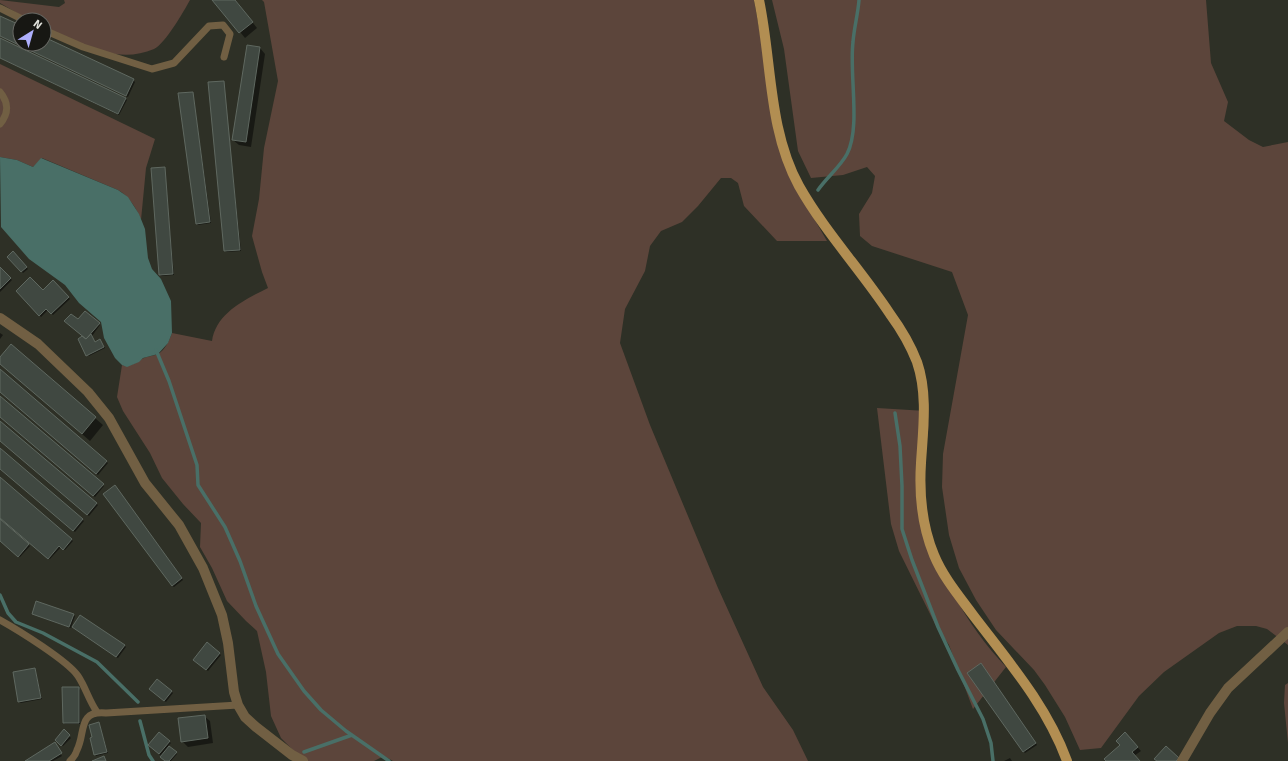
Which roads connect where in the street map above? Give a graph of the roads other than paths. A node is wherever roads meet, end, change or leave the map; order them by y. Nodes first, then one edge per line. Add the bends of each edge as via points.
1 (759, 0) edge
2 (0, 8) edge
3 (12, 14) edge
4 (52, 33) edge
5 (224, 57) dead end
6 (0, 92) edge
7 (0, 124) edge
8 (0, 318) edge
9 (0, 620) edge
10 (1288, 632) edge
11 (238, 705) junction
12 (97, 712) junction
13 (70, 761) edge
14 (303, 761) edge
15 (1067, 761) edge
16 (1182, 761) edge

1 - 15 main road via 777,123 785,156 798,185 824,226 878,295 909,342 918,364 924,399 921,502 934,555 945,578 1021,677 1046,717
2 - 3 lane
4 - 5 lane via 83,47 152,69 174,63 209,26 223,25 230,34
6 - 7 lane via 7,105 7,112
8 - 11 street via 38,344 100,406 146,483 189,541 222,615
9 - 12 lane via 69,666 78,676
10 - 16 street via 1228,688
11 - 12 lane
11 - 14 street via 245,717 256,727
12 - 13 lane via 90,716 81,730 78,749

